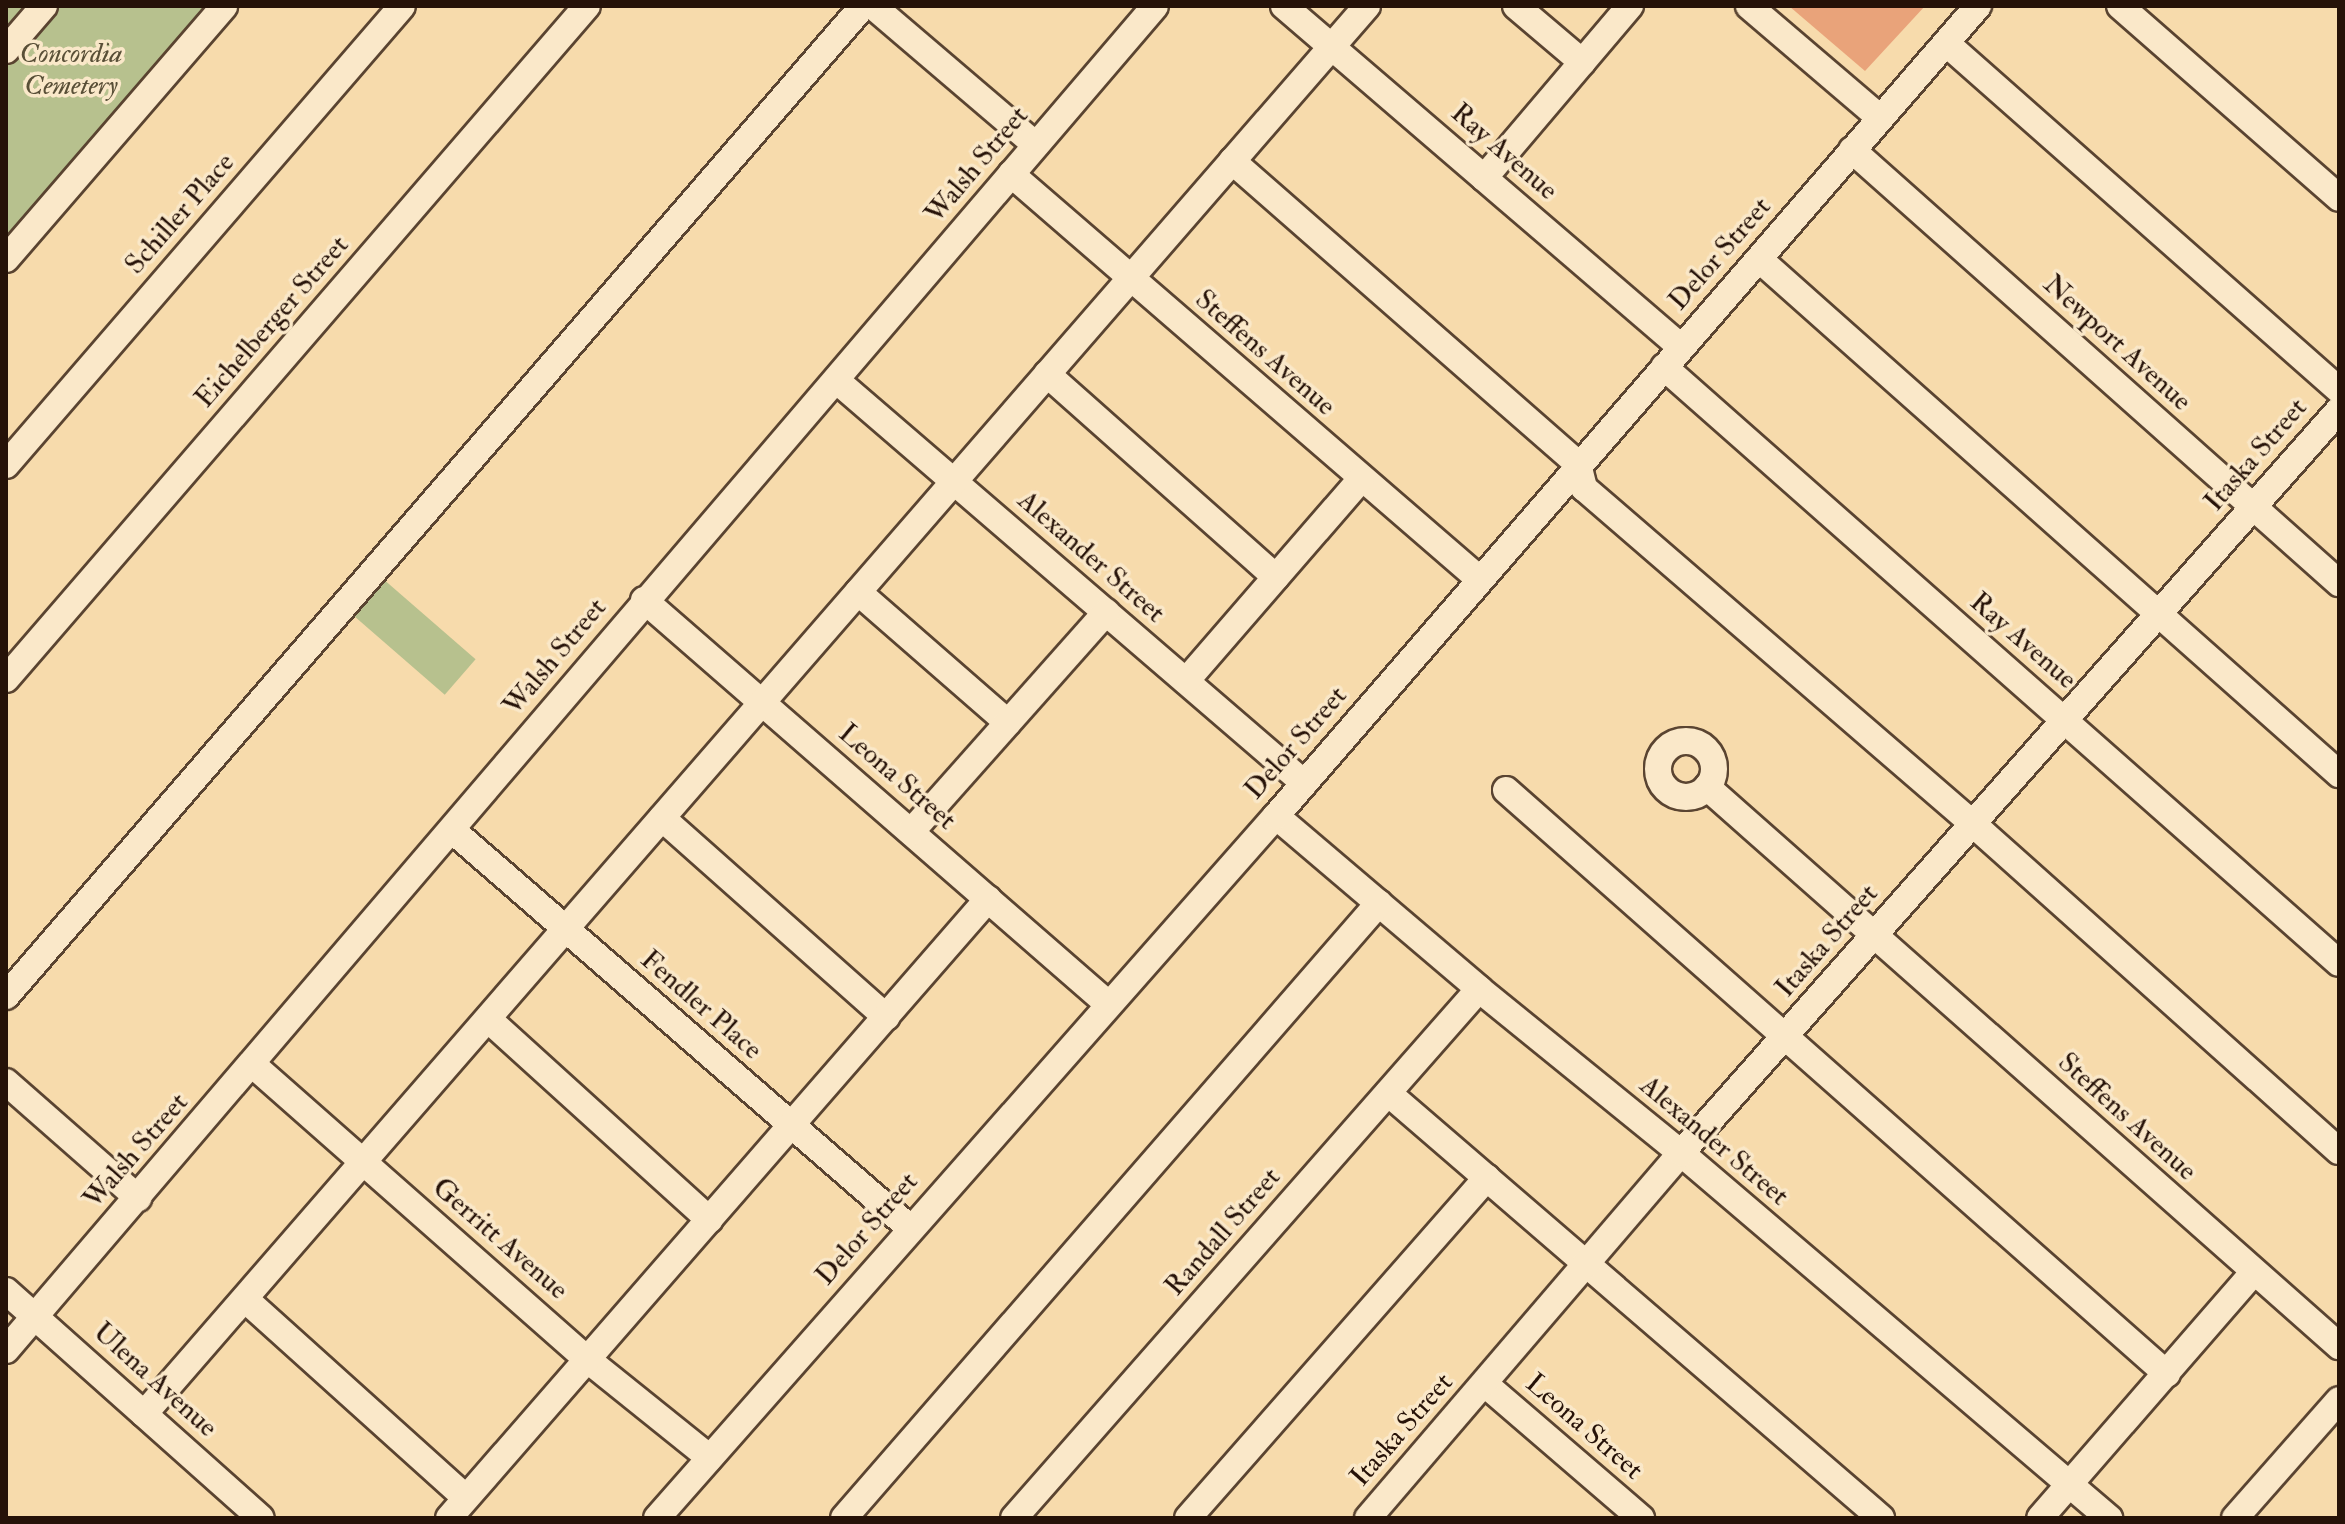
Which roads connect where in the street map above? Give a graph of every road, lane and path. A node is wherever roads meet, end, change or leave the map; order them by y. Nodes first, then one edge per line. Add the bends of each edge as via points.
1 (224, 6) edge
2 (402, 6) edge
3 (587, 6) edge
4 (863, 6) edge
5 (873, 6) edge
6 (1155, 6) edge
7 (1284, 6) edge
8 (1367, 6) edge
9 (1516, 6) edge
10 (1630, 6) edge
11 (1749, 6) edge
12 (1978, 6) edge
13 (2120, 6) edge
14 (40, 7) edge
15 (1946, 43) junction
16 (1332, 46) junction
17 (6, 50) edge
18 (1582, 62) junction
19 (1880, 118) junction
20 (1036, 145) junction
21 (1852, 150) junction
22 (1232, 161) junction
23 (1011, 174) junction
24 (1484, 178) junction
25 (2339, 198) edge
26 (6, 259) edge
27 (1759, 259) junction
28 (1132, 278) junction
29 (1673, 357) junction
30 (1047, 374) junction
31 (836, 380) junction
32 (2339, 390) edge
33 (2339, 410) edge
34 (1578, 464) junction
35 (6, 465) edge
36 (1361, 479) junction
37 (954, 482) junction
38 (2253, 507) junction
39 (1276, 577) junction
40 (1478, 578) junction
41 (2339, 583) edge
42 (858, 592) junction
43 (644, 600) junction
44 (1106, 612) junction
45 (2160, 615) junction
46 (6, 679) edge
47 (1186, 681) junction
48 (762, 703) junction
49 (2065, 720) junction
50 (1008, 723) junction
51 (2339, 774) edge
52 (1304, 783) junction
53 (1707, 787) dead end
54 (1506, 790) dead end
55 (1276, 816) junction
56 (662, 818) junction
57 (1972, 823) junction
58 (452, 830) junction
59 (911, 832) junction
60 (988, 899) junction
61 (1379, 903) junction
62 (564, 930) junction
63 (1873, 935) junction
64 (2339, 963) edge
65 (1479, 989) junction
66 (6, 996) edge
67 (1107, 1003) junction
68 (886, 1017) junction
69 (488, 1019) junction
70 (1784, 1039) junction
71 (252, 1064) junction
72 (6, 1082) edge
73 (1388, 1093) junction
74 (792, 1125) junction
75 (2339, 1151) edge
76 (1681, 1153) junction
77 (363, 1162) junction
78 (1487, 1178) junction
79 (138, 1198) junction
80 (710, 1220) junction
81 (910, 1228) junction
82 (1588, 1264) junction
83 (2254, 1272) junction
84 (6, 1291) edge
85 (245, 1299) junction
86 (36, 1317) junction
87 (9, 1342) edge
88 (2339, 1346) edge
89 (588, 1360) junction
90 (2167, 1374) junction
91 (1485, 1384) junction
92 (2339, 1400) edge
93 (144, 1414) junction
94 (710, 1458) junction
95 (2070, 1484) junction
96 (458, 1508) edge
97 (261, 1518) edge
98 (657, 1518) edge
99 (844, 1518) edge
100 (1014, 1518) edge
101 (1188, 1518) edge
102 (1368, 1518) edge
103 (1641, 1518) edge
104 (1881, 1518) edge
105 (2040, 1518) edge
106 (2109, 1518) edge
107 (2235, 1518) edge

1 - 26 street
2 - 35 street, Schiller Place
3 - 46 street, Eichelberger Street
4 - 66 street
5 - 20 street
6 - 20 street, Walsh Street
7 - 16 street, Ray Avenue
8 - 16 street
9 - 18 street
10 - 18 street
11 - 19 street
12 - 15 street, Delor Street
13 - 25 street
14 - 17 street
15 - 19 street, Delor Street
15 - 32 street
16 - 22 street
16 - 24 street, Ray Avenue
18 - 24 street
19 - 21 street, Delor Street
20 - 23 street, Walsh Street
21 - 27 street, Delor Street
21 - 38 street, Newport Avenue
22 - 28 street
22 - 34 street
23 - 28 street, Steffens Avenue
23 - 31 street, Walsh Street
24 - 29 street, Ray Avenue
27 - 29 street, Delor Street
27 - 45 street
28 - 30 street
28 - 36 street, Steffens Avenue
29 - 34 street, Delor Street
29 - 49 street, Ray Avenue
30 - 37 street
30 - 39 street
31 - 37 street, Alexander Street
31 - 43 street, Walsh Street
33 - 38 street, Itaska Street
34 - 40 street, Delor Street
34 - 57 street via 1584,488
36 - 39 street
36 - 40 street, Steffens Avenue
37 - 42 street
37 - 44 street, Alexander Street
38 - 41 street, Newport Avenue
38 - 45 street, Itaska Street
39 - 47 street
40 - 52 street, Delor Street
42 - 48 street
42 - 50 street
43 - 48 street, Leona Street
43 - 58 street, Walsh Street
44 - 47 street, Alexander Street
44 - 50 street
45 - 49 street, Itaska Street
45 - 51 street
47 - 52 street, Alexander Street
48 - 56 street
48 - 59 street, Leona Street
49 - 57 street, Itaska Street
49 - 64 street, Ray Avenue
50 - 59 street
52 - 55 street, Delor Street
53 - 63 street, Steffens Avenue
54 - 70 street
55 - 61 street, Alexander Street
55 - 67 street, Delor Street
56 - 62 street
56 - 68 street
57 - 63 street, Itaska Street
57 - 75 street
58 - 62 street, Fendler Place
58 - 71 street, Walsh Street
59 - 60 street, Leona Street
60 - 67 street, Leona Street
60 - 68 street
61 - 65 street, Alexander Street
61 - 99 street
62 - 69 street
62 - 74 street, Fendler Place
63 - 70 street, Itaska Street
63 - 83 street, Steffens Avenue
65 - 73 street, Randall Street
65 - 76 street, Alexander Street
67 - 81 street, Delor Street
68 - 74 street
69 - 77 street
69 - 80 street
70 - 76 street, Itaska Street
70 - 90 street
71 - 77 street, Gerritt Avenue
71 - 79 street, Walsh Street
72 - 79 street
73 - 78 street
73 - 100 street, Randall Street
74 - 80 street
74 - 81 street, Fendler Place
76 - 82 street, Itaska Street
76 - 95 street, Alexander Street
77 - 85 street
77 - 89 street, Gerritt Avenue
78 - 82 street
78 - 101 street
79 - 86 street, Walsh Street
80 - 89 street
81 - 94 street, Delor Street
82 - 91 street, Itaska Street
82 - 104 street
83 - 88 street, Steffens Avenue
83 - 90 street
84 - 86 street, Ulena Avenue
85 - 93 street
85 - 96 street
86 - 87 street, Walsh Street
86 - 93 street, Ulena Avenue
89 - 94 street, Gerritt Avenue
89 - 96 street
90 - 95 street
91 - 102 street, Itaska Street
91 - 103 street, Leona Street
92 - 107 street
93 - 97 street, Ulena Avenue
94 - 98 street, Delor Street
95 - 105 street
95 - 106 street, Alexander Street

